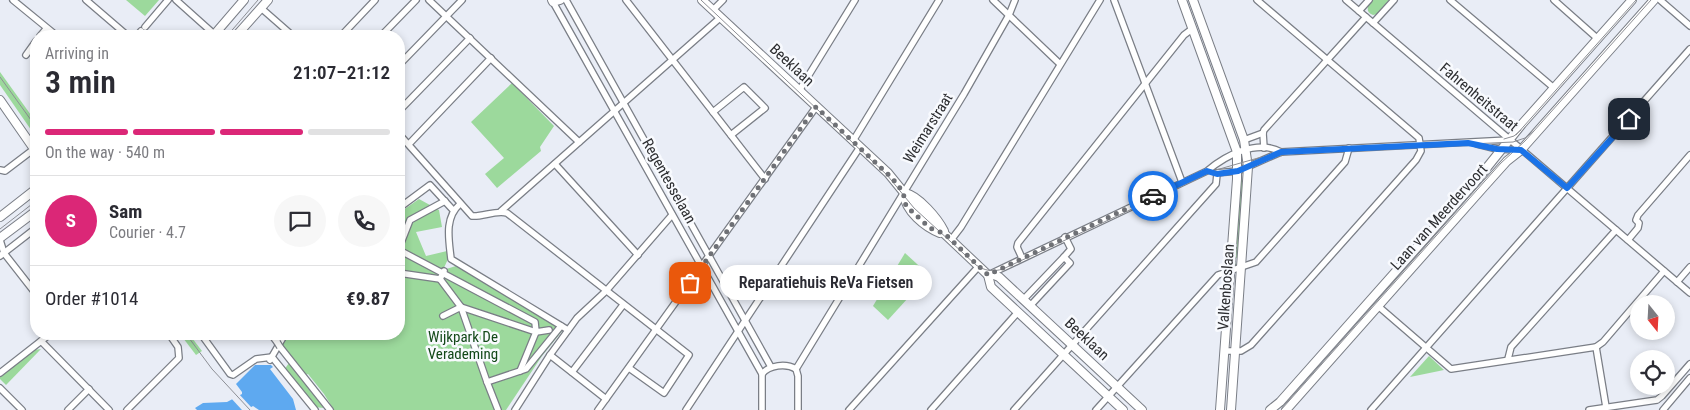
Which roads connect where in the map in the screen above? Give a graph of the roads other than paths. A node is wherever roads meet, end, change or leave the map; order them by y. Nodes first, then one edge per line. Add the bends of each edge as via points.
1 (12, 0) edge
2 (86, 0) edge
3 (168, 0) edge
4 (176, 0) edge
5 (244, 0) edge
6 (268, 0) edge
7 (375, 0) edge
8 (416, 0) edge
9 (429, 0) edge
10 (462, 0) edge
11 (566, 0) edge
12 (626, 0) edge
13 (702, 0) edge
14 (723, 0) edge
15 (855, 0) edge
16 (939, 0) edge
17 (992, 0) edge
18 (1015, 0) edge
19 (1100, 0) edge
20 (1114, 0) edge
21 (1182, 0) edge
22 (1194, 0) edge
23 (1257, 0) edge
24 (1346, 0) edge
25 (1369, 0) edge
26 (1394, 0) edge
27 (1450, 0) edge
28 (1554, 0) edge
29 (1632, 0) edge
30 (1654, 0) edge
31 (1660, 0) edge
32 (555, 1) edge
33 (261, 8) junction
34 (714, 10) junction
35 (1359, 11) junction
36 (446, 16) junction
37 (1009, 16) junction
38 (1366, 17) junction
39 (721, 18) junction
40 (1373, 23) junction
41 (1690, 26) edge
42 (46, 29) edge
43 (1192, 29) junction
44 (121, 30) edge
45 (142, 30) edge
46 (209, 30) edge
47 (218, 30) edge
48 (241, 30) edge
49 (286, 30) edge
50 (348, 30) edge
51 (388, 30) edge
52 (470, 38) junction
53 (1598, 39) junction
54 (30, 49) edge
55 (1690, 49) edge
56 (26, 55) dead end
57 (491, 58) junction
58 (405, 59) edge
59 (673, 60) junction
60 (1328, 60) junction
61 (1060, 64) junction
62 (1144, 84) junction
63 (1554, 88) junction
64 (799, 91) junction
65 (0, 100) edge
66 (624, 104) junction
67 (405, 105) edge
68 (816, 107) junction
69 (614, 111) junction
70 (713, 112) junction
71 (1263, 133) junction
72 (731, 135) junction
73 (1248, 138) junction
74 (405, 140) edge
75 (1509, 140) junction
76 (853, 141) junction
77 (579, 142) junction
78 (30, 143) edge
79 (1468, 143) junction
80 (409, 144) junction
81 (1422, 145) junction
82 (860, 148) junction
83 (1264, 148) junction
84 (1349, 148) junction
85 (1247, 150) junction
86 (1500, 150) junction
87 (1521, 150) junction
88 (1237, 152) junction
89 (1281, 152) junction
90 (30, 155) edge
91 (1690, 155) edge
92 (555, 164) junction
93 (1248, 167) junction
94 (0, 170) edge
95 (1207, 171) junction
96 (1238, 171) junction
97 (1217, 174) junction
98 (765, 179) junction
99 (1182, 182) junction
100 (1567, 188) junction
101 (903, 192) junction
102 (30, 194) edge
103 (444, 201) junction
104 (405, 204) edge
105 (460, 204) junction
106 (453, 210) junction
107 (501, 211) junction
108 (672, 215) junction
109 (30, 216) edge
110 (0, 217) edge
111 (1616, 230) junction
112 (30, 233) edge
113 (405, 233) edge
114 (948, 237) junction
115 (1065, 237) junction
116 (0, 239) edge
117 (1628, 240) junction
118 (405, 252) edge
119 (2, 254) edge
120 (638, 255) junction
121 (709, 257) junction
122 (1022, 258) junction
123 (452, 260) junction
124 (979, 266) junction
125 (1242, 267) junction
126 (1690, 267) edge
127 (701, 268) junction
128 (444, 271) junction
129 (1230, 271) junction
130 (1664, 271) junction
131 (405, 274) edge
132 (988, 275) junction
133 (440, 279) junction
134 (1677, 282) junction
135 (30, 287) edge
136 (606, 291) junction
137 (1690, 293) edge
138 (1026, 303) junction
139 (623, 305) junction
140 (1378, 306) junction
141 (462, 307) junction
142 (1018, 312) junction
143 (443, 316) dead end
144 (745, 321) junction
145 (561, 326) junction
146 (569, 328) junction
147 (656, 331) junction
148 (536, 332) junction
149 (738, 332) junction
150 (43, 340) edge
151 (173, 340) edge
152 (205, 340) edge
153 (275, 340) edge
154 (282, 340) edge
155 (41, 342) junction
156 (1073, 344) junction
157 (1596, 347) junction
158 (1426, 348) junction
159 (1225, 351) junction
160 (1235, 352) junction
161 (550, 354) junction
162 (1064, 355) junction
163 (271, 359) junction
164 (1508, 359) junction
165 (1690, 364) edge
166 (771, 367) junction
167 (629, 368) junction
168 (796, 369) junction
169 (520, 371) junction
170 (572, 372) junction
171 (0, 373) edge
172 (762, 374) junction
173 (1690, 378) edge
174 (487, 382) junction
175 (1118, 386) junction
176 (0, 388) edge
177 (89, 389) junction
178 (1108, 397) junction
179 (606, 399) junction
180 (1606, 407) junction
181 (1636, 407) edge
182 (22, 410) edge
183 (68, 410) edge
184 (109, 410) edge
185 (127, 410) edge
186 (315, 410) edge
187 (330, 410) edge
188 (498, 410) edge
189 (515, 410) edge
190 (598, 410) edge
191 (686, 410) edge
192 (762, 410) edge
193 (798, 410) edge
194 (849, 410) edge
195 (930, 410) edge
196 (1014, 410) edge
197 (1096, 410) edge
198 (1123, 410) edge
199 (1142, 410) edge
200 (1220, 410) edge
201 (1231, 410) edge
202 (1270, 410) edge
203 (1286, 410) edge
204 (1371, 410) edge
205 (1589, 410) edge
206 (1663, 410) edge

1 - 42 street
2 - 44 street
3 - 45 street
4 - 46 street
5 - 47 street
6 - 33 street
7 - 50 street
8 - 51 street
9 - 36 street
10 - 36 street
11 - 66 street, Regentesselaan
12 - 59 street
13 - 34 street, Beeklaan
14 - 34 street
15 - 64 street
16 - 76 street
17 - 37 street
18 - 37 street, Weimarstraat
19 - 61 street
20 - 62 street
21 - 43 street
22 - 73 street
23 - 60 street
24 - 35 street, Fahrenheitstraat
25 - 35 street
26 - 40 street
27 - 63 street
28 - 53 street
29 - 53 street, Laan van Meerdervoort
30 - 87 street, Laan van Meerdervoort
31 - 41 street
32 - 69 street, Regentesselaan
33 - 48 street
33 - 49 street
34 - 39 street, Beeklaan
35 - 38 street, Fahrenheitstraat
36 - 52 street
36 - 58 street
37 - 61 street
37 - 101 street, Weimarstraat
38 - 40 street, Fahrenheitstraat
38 - 60 street
39 - 59 street
39 - 64 street, Beeklaan
40 - 75 street, Fahrenheitstraat
43 - 62 street
43 - 88 street
52 - 57 street
52 - 67 street
53 - 63 street, Laan van Meerdervoort
54 - 56 street
55 - 100 street
57 - 77 street
57 - 80 street
59 - 66 street
59 - 70 street
60 - 71 street
60 - 81 street via 1419,138
61 - 114 street via 961,227
62 - 99 street
62 - 122 street via 1018,242 1016,247
63 - 75 street, Laan van Meerdervoort
64 - 68 street, Beeklaan
65 - 78 street
66 - 69 street
66 - 121 street, Regentesselaan
68 - 76 street, Beeklaan
68 - 98 street
69 - 77 street
69 - 108 street, Regentesselaan
70 - 72 street
70 - 72 street via 744,87 765,108
71 - 73 street
71 - 83 street
72 - 98 street
73 - 85 street
74 - 80 street
75 - 79 street
75 - 86 street, Laan van Meerdervoort
75 - 87 street, Fahrenheitstraat
76 - 82 street, Beeklaan
77 - 92 street
79 - 81 street
79 - 86 street
80 - 105 street
81 - 84 street
81 - 160 street via 1420,156 1251,345
82 - 101 street, Beeklaan via 888,173
82 - 144 street
83 - 85 street
83 - 89 street
84 - 89 street
84 - 125 street via 1345,162 1256,262
85 - 88 street
85 - 93 street, Valkenboslaan
86 - 87 street
86 - 202 street, Laan van Meerdervoort
87 - 100 street, Fahrenheitstraat
87 - 140 street, Laan van Meerdervoort via 1507,161
88 - 95 street
88 - 96 street, Valkenboslaan
89 - 93 street
90 - 94 street
91 - 117 street via 1638,216 1638,228
92 - 107 street
92 - 120 street
93 - 96 street
93 - 125 street, Valkenboslaan
95 - 97 street
95 - 99 street
96 - 97 street
96 - 129 street, Valkenboslaan
97 - 156 street via 1216,184
98 - 121 street
99 - 115 street
100 - 111 street, Fahrenheitstraat
100 - 158 street
101 - 114 street, Beeklaan via 912,195 939,221
101 - 114 street, Beeklaan via 906,206 930,228
101 - 168 street, Weimarstraat
102 - 110 street
103 - 104 street via 430,185
103 - 106 street
103 - 113 street via 410,220
105 - 106 street
105 - 107 street via 472,216
106 - 123 street via 448,230
107 - 136 street via 507,212
108 - 120 street
108 - 127 street, Regentesselaan
109 - 116 street
111 - 117 street, Fahrenheitstraat
111 - 164 street via 1511,347
112 - 119 street
114 - 124 street, Beeklaan
115 - 122 street
115 - 138 street via 1071,249 1064,257 1070,263
116 - 119 street
117 - 130 street, Fahrenheitstraat
118 - 128 street
119 - 135 street
120 - 136 street
121 - 127 street
121 - 144 street, Regentesselaan
122 - 132 street
123 - 128 street
123 - 145 street
124 - 132 street, Beeklaan
124 - 194 street
125 - 129 street
125 - 160 street, Valkenboslaan
126 - 134 street
127 - 147 street
127 - 149 street, Regentesselaan
128 - 133 street
128 - 148 street via 534,322
129 - 159 street, Valkenboslaan
129 - 175 street via 1218,275
130 - 134 street, Fahrenheitstraat
130 - 157 street
131 - 133 street
132 - 138 street, Beeklaan via 1000,277
132 - 142 street, Beeklaan via 991,287
133 - 141 street
134 - 137 street
136 - 139 street
136 - 146 street
138 - 156 street, Beeklaan
139 - 147 street
139 - 170 street
140 - 158 street
140 - 203 street, Laan van Meerdervoort
141 - 143 street
141 - 148 street
141 - 174 street
142 - 162 street, Beeklaan
142 - 195 street
144 - 149 street
144 - 166 street, Regentesselaan
145 - 146 street
145 - 148 street
145 - 169 street via 526,369
146 - 161 street
147 - 167 street
147 - 167 street via 689,355 664,393
148 - 169 street
149 - 172 street, Regentesselaan
149 - 191 street
150 - 155 street
151 - 185 street via 180,358
152 - 163 street via 233,375 256,359
153 - 187 street
154 - 163 street
155 - 171 street
155 - 177 street
156 - 162 street
156 - 175 street, Beeklaan
157 - 164 street
157 - 180 street
158 - 164 street via 1451,369
158 - 204 street
159 - 160 street
159 - 200 street, Valkenboslaan
160 - 201 street, Valkenboslaan
161 - 170 street
161 - 189 street
162 - 178 street, Beeklaan
162 - 196 street
163 - 186 street
165 - 181 street via 1659,399
166 - 168 street
166 - 172 street
167 - 179 street
168 - 193 street
169 - 174 street
170 - 179 street
172 - 192 street
173 - 206 street
174 - 188 street
175 - 178 street
175 - 199 street, Beeklaan
176 - 182 street
177 - 183 street
177 - 184 street
178 - 197 street
178 - 198 street, Beeklaan
179 - 190 street
180 - 181 street
180 - 205 street

